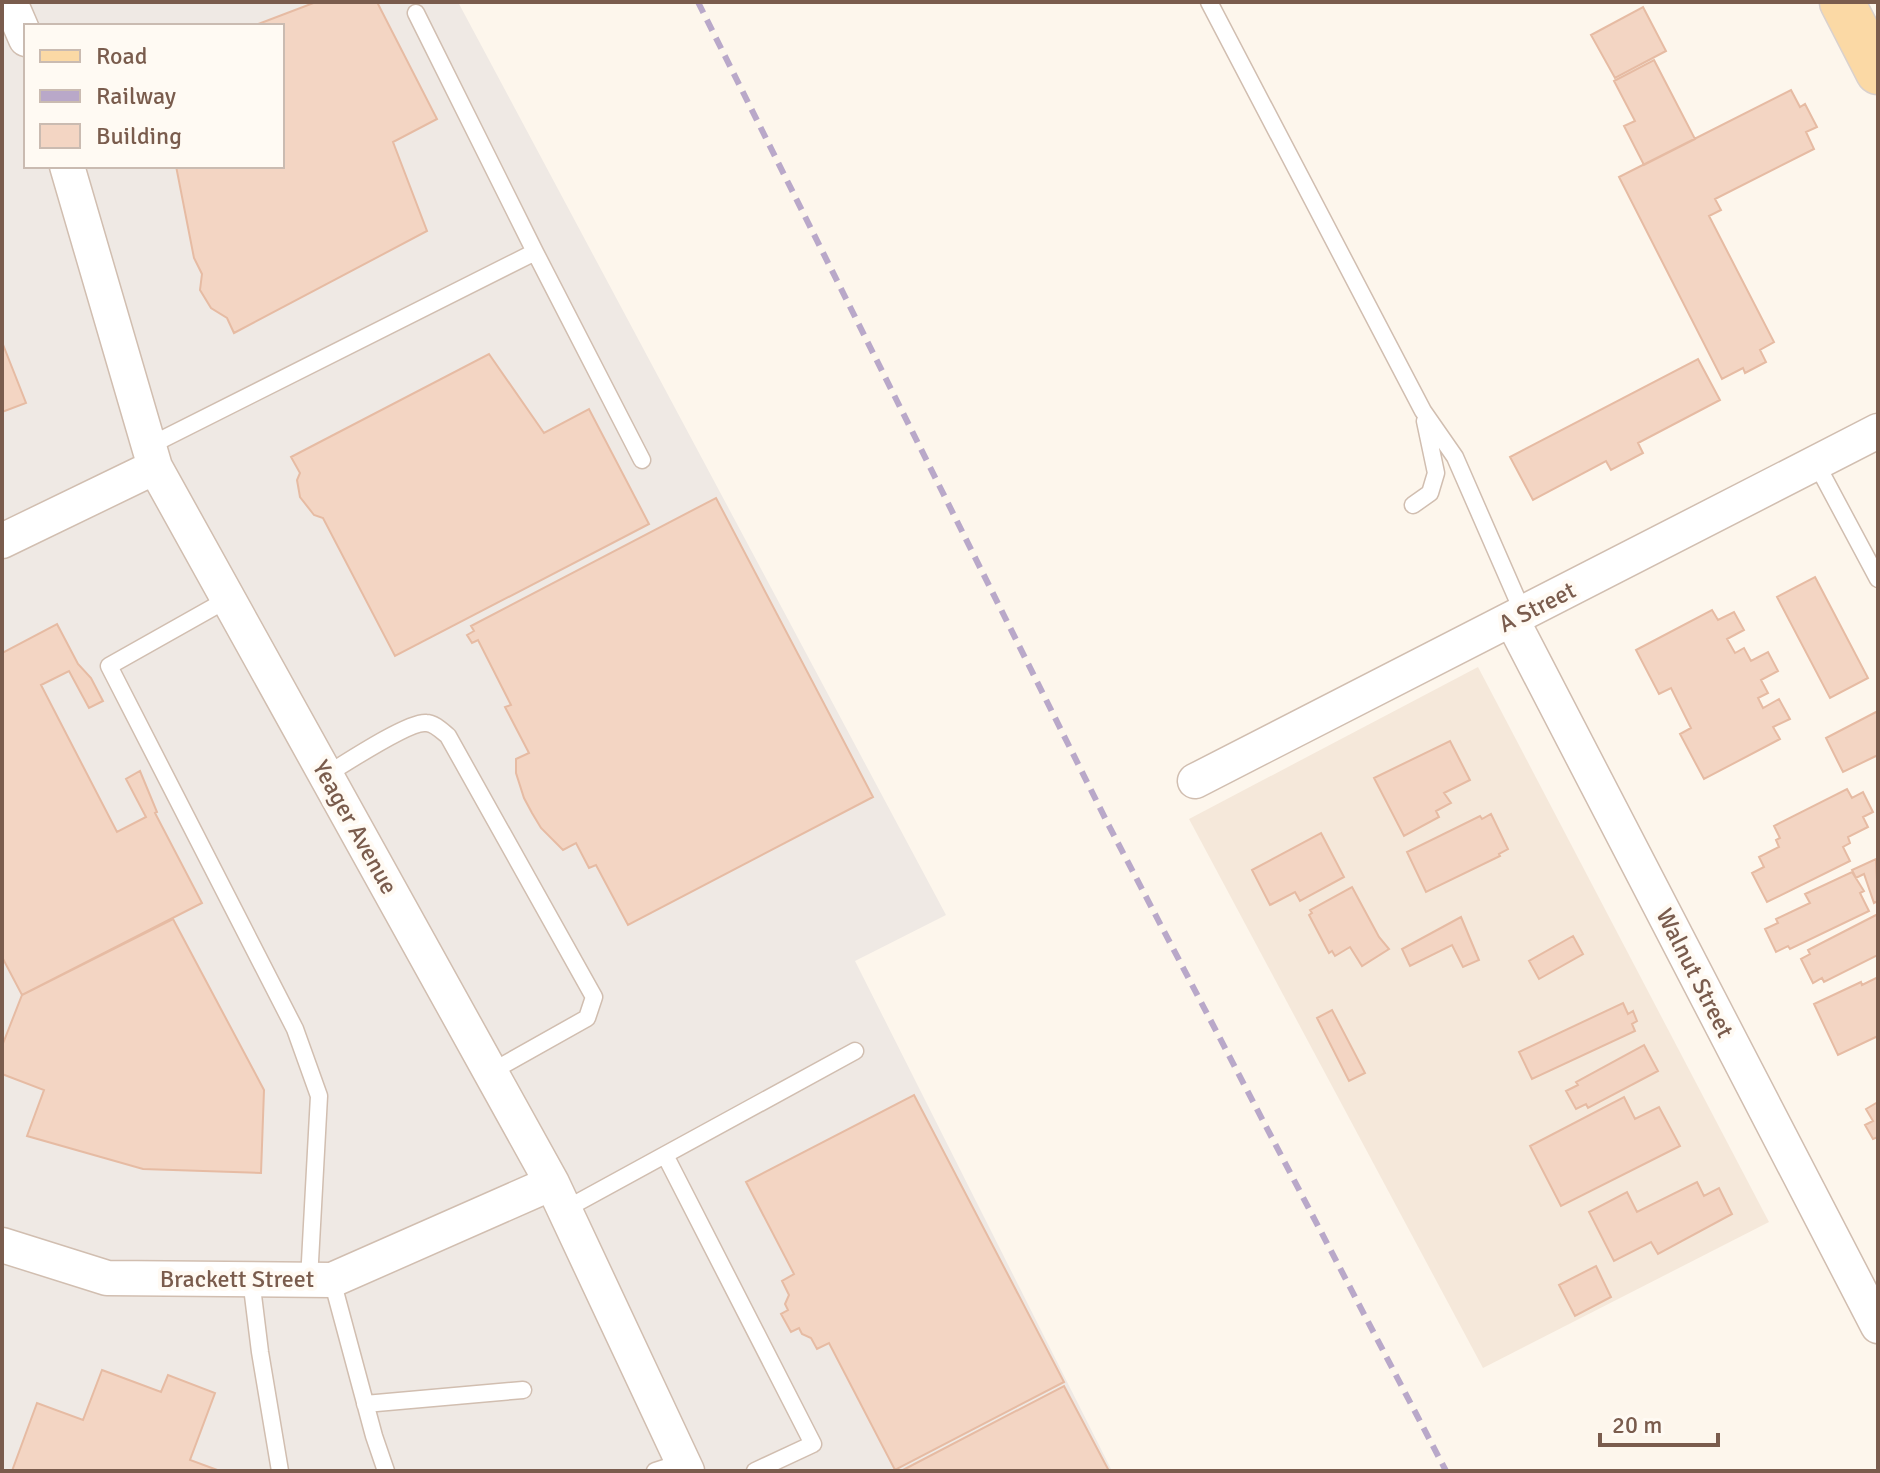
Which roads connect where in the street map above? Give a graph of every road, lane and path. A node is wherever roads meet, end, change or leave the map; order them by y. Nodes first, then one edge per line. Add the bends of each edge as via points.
1 (10, 2) edge
2 (1209, 2) edge
3 (1842, 2) edge
4 (1868, 2) edge
5 (416, 13) dead end
6 (1878, 14) edge
7 (24, 34) edge
8 (1878, 72) edge
9 (68, 168) edge
10 (535, 252) junction
11 (1423, 411) junction
12 (1878, 431) edge
13 (152, 456) junction
14 (642, 460) dead end
15 (1816, 463) junction
16 (1413, 505) dead end
17 (2, 541) edge
18 (1878, 579) edge
19 (228, 599) junction
20 (1518, 618) junction
21 (326, 775) junction
22 (1195, 781) dead end
23 (855, 1051) dead end
24 (491, 1072) junction
25 (665, 1155) junction
26 (558, 1196) junction
27 (2, 1245) edge
28 (251, 1279) junction
29 (320, 1280) junction
30 (1878, 1326) edge
31 (523, 1390) dead end
32 (365, 1404) junction
33 (675, 1468) edge
34 (280, 1471) edge
35 (386, 1471) edge
36 (755, 1471) edge

1 - 7 street
2 - 11 lane
3 - 8 main road
4 - 6 main road
5 - 10 lane
9 - 13 street, Yeager Avenue
10 - 13 lane
10 - 14 lane
11 - 16 lane via 1436,473 1430,493
11 - 20 lane via 1455,457
12 - 15 street, A Street
13 - 17 street
13 - 19 street, Yeager Avenue
15 - 18 lane
15 - 20 street, A Street
19 - 21 street, Yeager Avenue
19 - 29 lane via 109,666 295,1029 319,1096
20 - 22 street, A Street
20 - 30 street, Walnut Street
21 - 24 street, Yeager Avenue
21 - 24 lane via 410,726 427,723 439,728 594,997 587,1018
23 - 25 lane
24 - 26 street, Yeager Avenue
25 - 26 lane
25 - 36 lane via 813,1444
26 - 29 street, Brackett Street
26 - 33 street, Yeager Avenue
27 - 28 street, Brackett Street via 107,1278
28 - 29 street, Brackett Street
28 - 34 lane
29 - 32 lane
31 - 32 lane
32 - 35 lane

